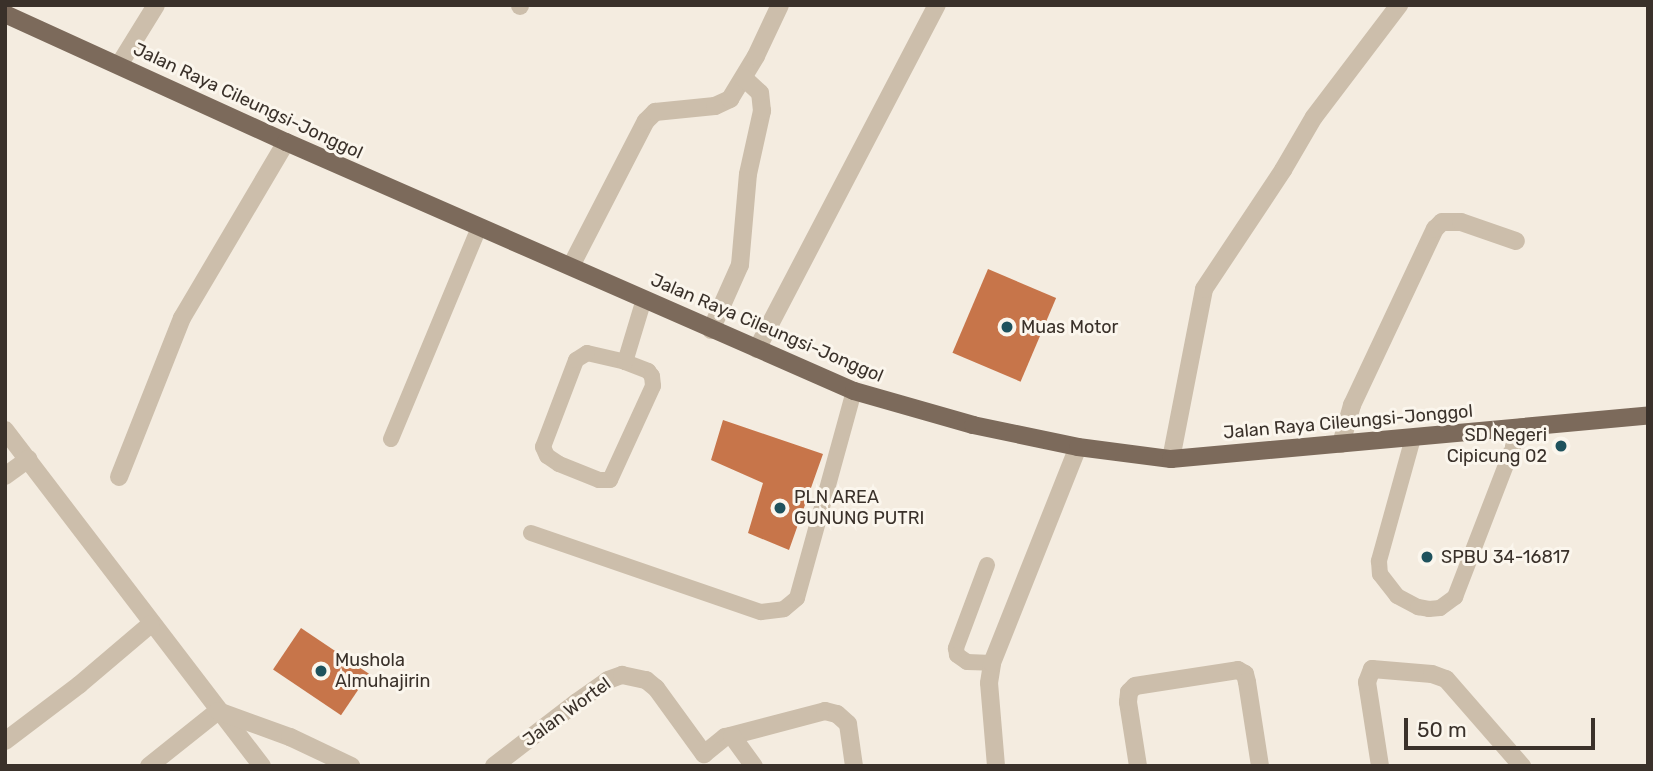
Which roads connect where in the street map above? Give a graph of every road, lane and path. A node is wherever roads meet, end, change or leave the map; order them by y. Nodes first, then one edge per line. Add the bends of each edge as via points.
1 (156, 5) edge
2 (780, 5) edge
3 (937, 5) edge
4 (1399, 5) edge
5 (5, 14) edge
6 (119, 65) junction
7 (744, 78) junction
8 (286, 142) junction
9 (479, 228) junction
10 (1516, 241) dead end
11 (571, 267) junction
12 (644, 299) junction
13 (711, 330) junction
14 (757, 349) junction
15 (625, 362) junction
16 (855, 391) junction
17 (1648, 416) edge
18 (1521, 426) junction
19 (5, 430) edge
20 (1413, 438) junction
21 (391, 439) dead end
22 (1341, 444) junction
23 (1078, 447) junction
24 (28, 459) junction
25 (1171, 459) junction
26 (5, 476) edge
27 (118, 477) dead end
28 (531, 533) dead end
29 (987, 565) dead end
30 (151, 624) junction
31 (992, 663) junction
32 (218, 711) junction
33 (730, 736) junction
34 (5, 741) edge
35 (704, 754) junction
36 (149, 766) edge
37 (262, 766) edge
38 (351, 766) edge
39 (494, 766) edge
40 (689, 766) edge
41 (754, 766) edge
42 (854, 766) edge
43 (996, 766) edge
44 (1138, 766) edge
45 (1261, 766) edge
46 (1380, 766) edge
47 (1522, 766) edge

1 - 6 street
2 - 7 street
3 - 14 street
4 - 25 street via 1314,117 1204,289
5 - 6 main road, Jalan Raya Cileungsi-Jonggol
6 - 8 main road, Jalan Raya Cileungsi-Jonggol
7 - 11 street via 730,99 715,106 651,114
7 - 13 street via 760,93 762,111 748,174 740,265
8 - 9 main road, Jalan Raya Cileungsi-Jonggol
8 - 27 street via 182,318
9 - 11 main road, Jalan Raya Cileungsi-Jonggol
9 - 21 lane
10 - 22 street via 1461,222 1442,222 1352,405
11 - 12 main road, Jalan Raya Cileungsi-Jonggol
12 - 13 main road, Jalan Raya Cileungsi-Jonggol
12 - 15 lane
13 - 14 main road, Jalan Raya Cileungsi-Jonggol
14 - 16 main road, Jalan Raya Cileungsi-Jonggol
15 - 15 lane via 648,371 653,386 613,478 599,480 547,456 543,447 576,360 587,353
16 - 23 main road, Jalan Raya Cileungsi-Jonggol via 973,425
16 - 28 lane via 797,598 784,609 761,612
17 - 18 main road, Jalan Raya Cileungsi-Jonggol
18 - 20 main road, Jalan Raya Cileungsi-Jonggol
18 - 20 lane via 1455,597 1440,608 1418,607 1397,596 1380,574 1379,561
19 - 24 street
20 - 22 main road, Jalan Raya Cileungsi-Jonggol
22 - 25 main road, Jalan Raya Cileungsi-Jonggol
23 - 25 main road, Jalan Raya Cileungsi-Jonggol
23 - 31 street
24 - 26 street
24 - 30 street
29 - 31 lane via 956,648 957,655 967,662
30 - 32 street
30 - 34 street
31 - 43 street via 989,683
32 - 36 street
32 - 37 street
32 - 38 street
33 - 35 street
33 - 41 street
33 - 42 street via 825,711 848,724
35 - 39 street, Jalan Wortel via 656,688 646,680 622,675 577,702
35 - 40 street
44 - 45 street via 1128,702 1135,686 1238,670 1247,682
46 - 47 street via 1367,682 1371,669 1446,679

